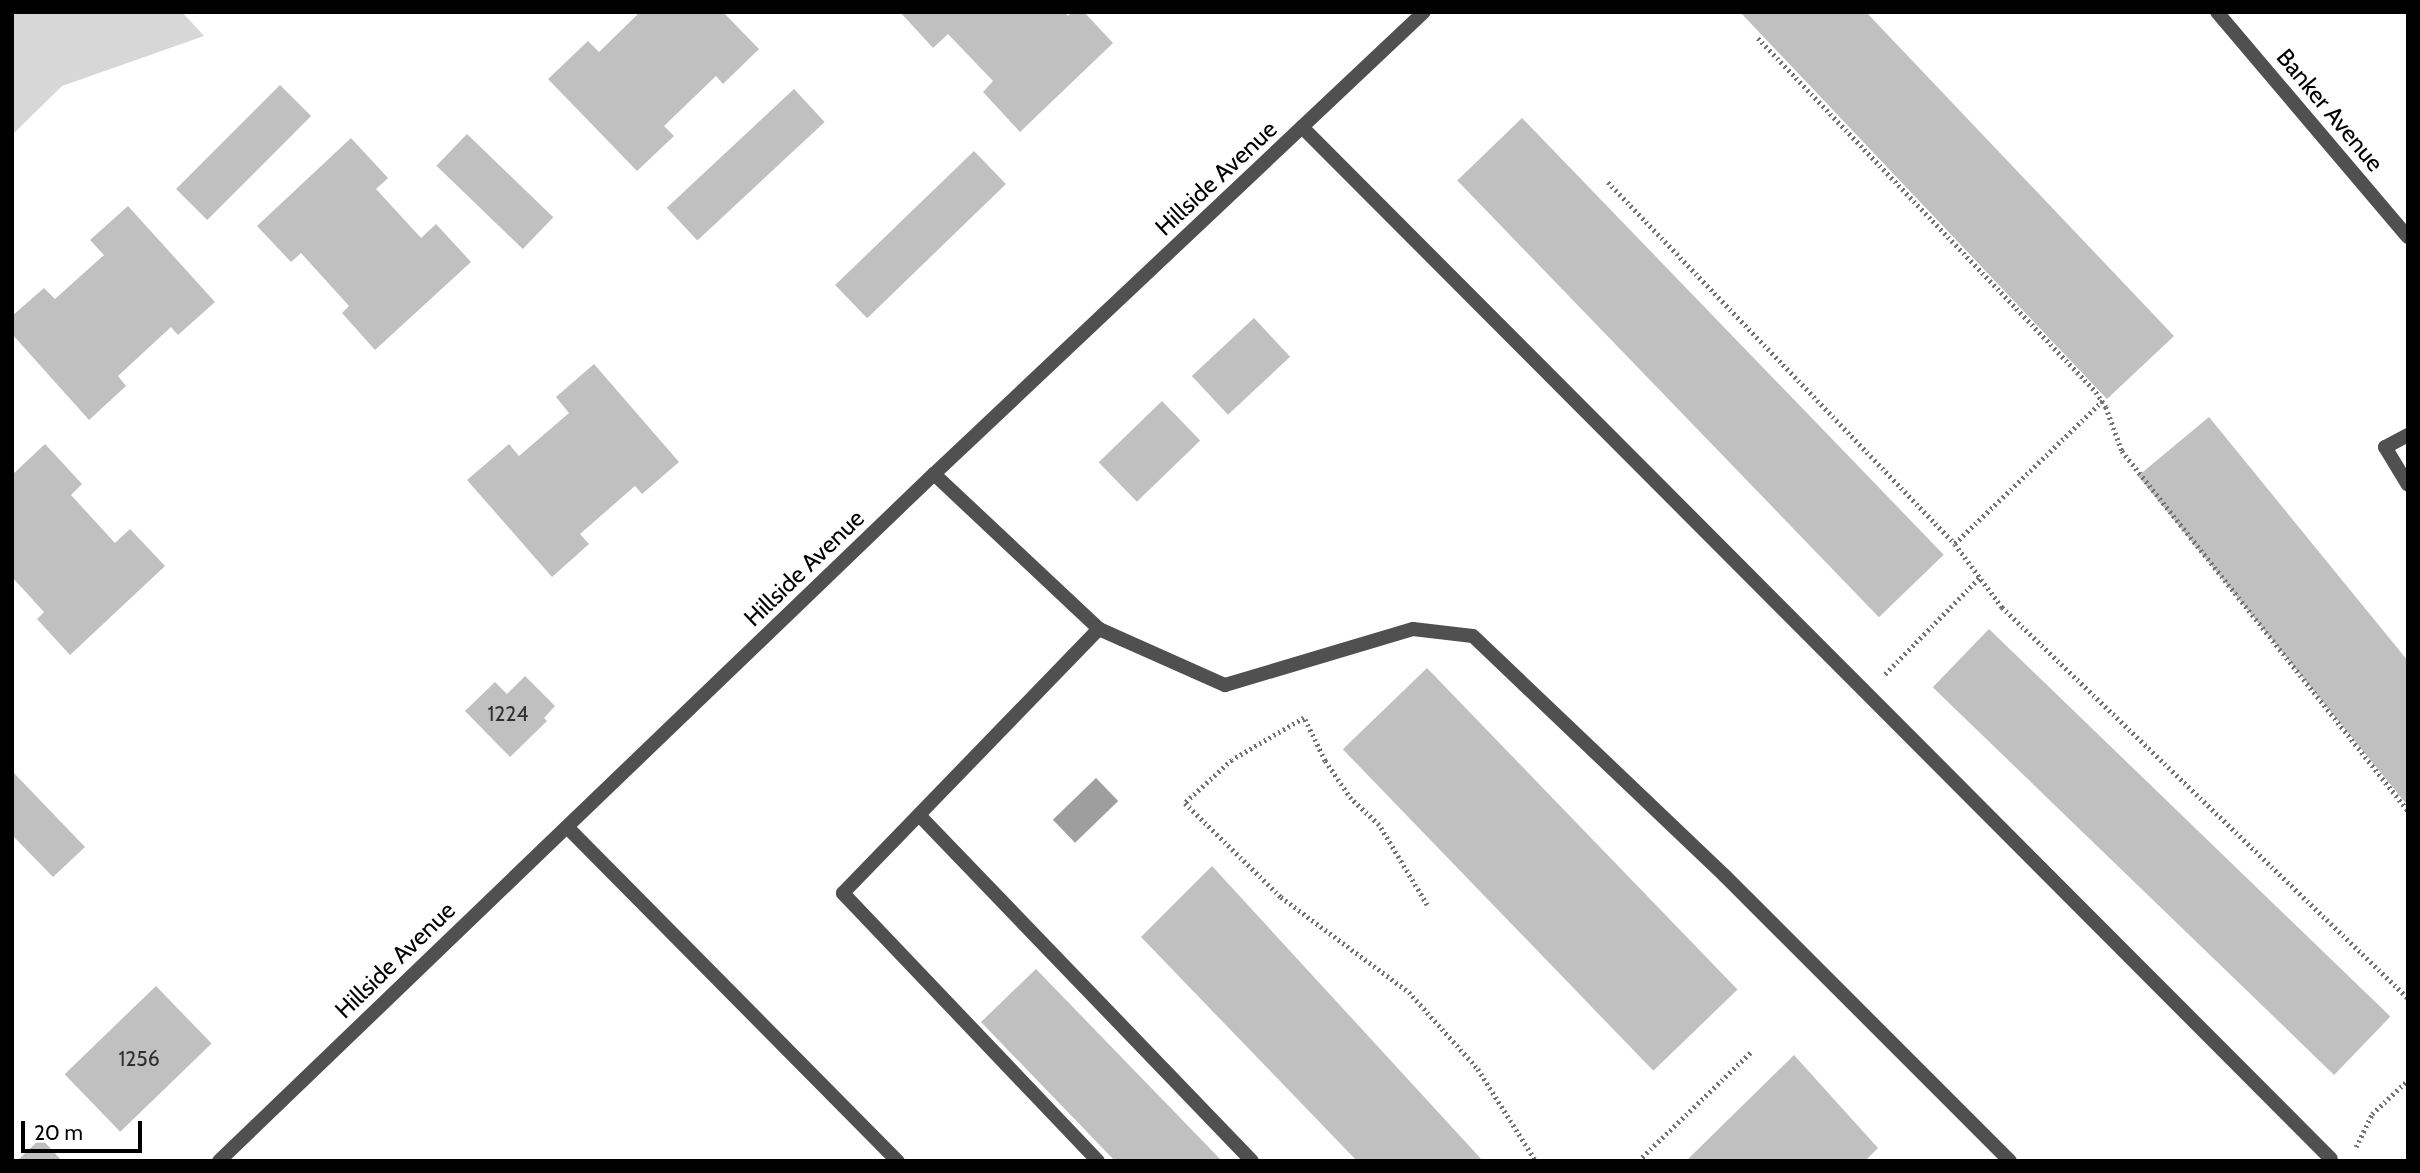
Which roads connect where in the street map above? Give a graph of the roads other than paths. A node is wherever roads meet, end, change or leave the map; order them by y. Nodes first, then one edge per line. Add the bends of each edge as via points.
1 (1424, 12) edge
2 (2217, 12) edge
3 (1303, 127) junction
4 (2408, 237) edge
5 (2408, 435) edge
6 (934, 474) junction
7 (2408, 485) edge
8 (1099, 629) junction
9 (919, 815) junction
10 (568, 828) junction
11 (2334, 1160) edge
12 (219, 1161) edge
13 (898, 1161) edge
14 (1098, 1161) edge
15 (1252, 1161) edge
16 (2010, 1161) edge

1 - 3 street, Hillside Avenue
2 - 4 street, Banker Avenue
3 - 6 street, Hillside Avenue
3 - 11 street
5 - 7 street via 2385,447
6 - 8 street
6 - 10 street, Hillside Avenue
8 - 9 street
8 - 16 street via 1225,685 1413,629 1473,636 1725,876
9 - 14 street via 843,893
9 - 15 street
10 - 12 street, Hillside Avenue
10 - 13 street

